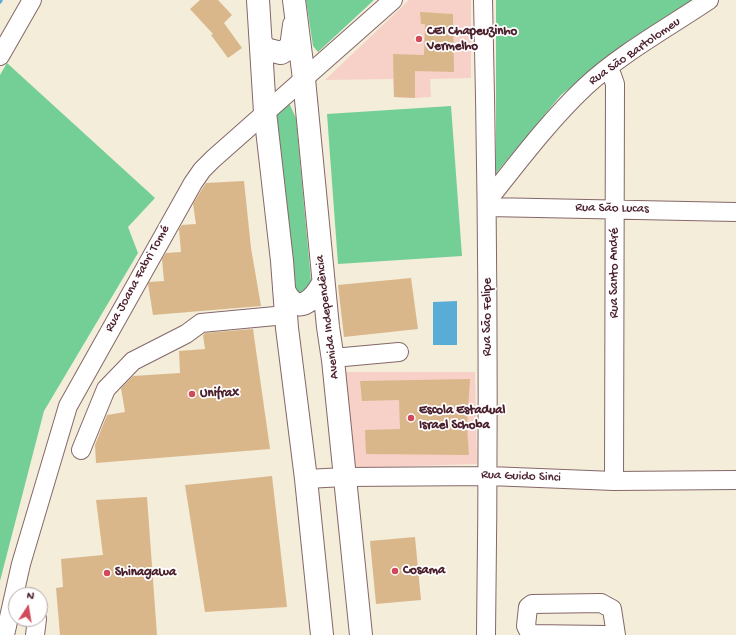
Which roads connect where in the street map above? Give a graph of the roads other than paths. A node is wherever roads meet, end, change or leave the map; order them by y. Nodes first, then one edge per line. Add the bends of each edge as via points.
1 (32, 0) edge
2 (258, 0) edge
3 (393, 0) edge
4 (483, 0) edge
5 (709, 0) edge
6 (295, 9) edge
7 (261, 42) junction
8 (0, 56) edge
9 (609, 67) junction
10 (304, 79) junction
11 (265, 112) junction
12 (488, 203) junction
13 (616, 208) junction
14 (736, 212) edge
15 (323, 283) junction
16 (284, 290) junction
17 (286, 322) junction
18 (328, 327) junction
19 (399, 352) dead end
20 (333, 358) junction
21 (82, 450) dead end
22 (489, 476) junction
23 (345, 477) junction
24 (306, 479) junction
25 (736, 480) edge
26 (614, 481) junction
27 (5, 635) edge
28 (322, 635) edge
29 (361, 635) edge
30 (486, 635) edge
31 (605, 635) edge
32 (616, 635) edge

1 - 8 street
2 - 7 main road
3 - 10 street, Rua Joana Fabri Tomé
4 - 12 street, Rua São Felipe
5 - 9 street, Rua São Bartolomeu
6 - 7 main road via 291,47 281,53 272,52 265,49
6 - 10 main road, Avenida Independência
7 - 11 main road
9 - 12 street, Rua São Bartolomeu via 585,87 548,126
9 - 13 street, Rua Santo André via 615,84
10 - 11 street, Rua Joana Fabri Tomé
10 - 15 main road, Avenida Independência
11 - 16 main road
11 - 27 street, Rua Joana Fabri Tomé via 197,176 68,406 21,564
12 - 13 street, Rua São Lucas
12 - 22 street, Rua São Felipe
13 - 14 street, Rua São Lucas
13 - 26 street, Rua Santo André
15 - 16 main road via 315,297 307,303 294,303 289,300
15 - 18 main road, Avenida Independência
16 - 17 main road
17 - 18 main road via 303,317 316,320
17 - 21 street via 201,322 186,334 133,361 106,389
17 - 24 main road
18 - 20 main road, Avenida Independência
19 - 20 street
20 - 23 main road, Avenida Independência
22 - 23 street, Rua Guido Sinci
22 - 26 street, Rua Guido Sinci
22 - 30 street, Rua São Felipe
23 - 24 street, Rua Guido Sinci
23 - 29 main road, Avenida Independência
24 - 28 main road
25 - 26 street, Rua Guido Sinci
31 - 32 street via 530,634 526,626 528,607 532,604 601,603 612,609

